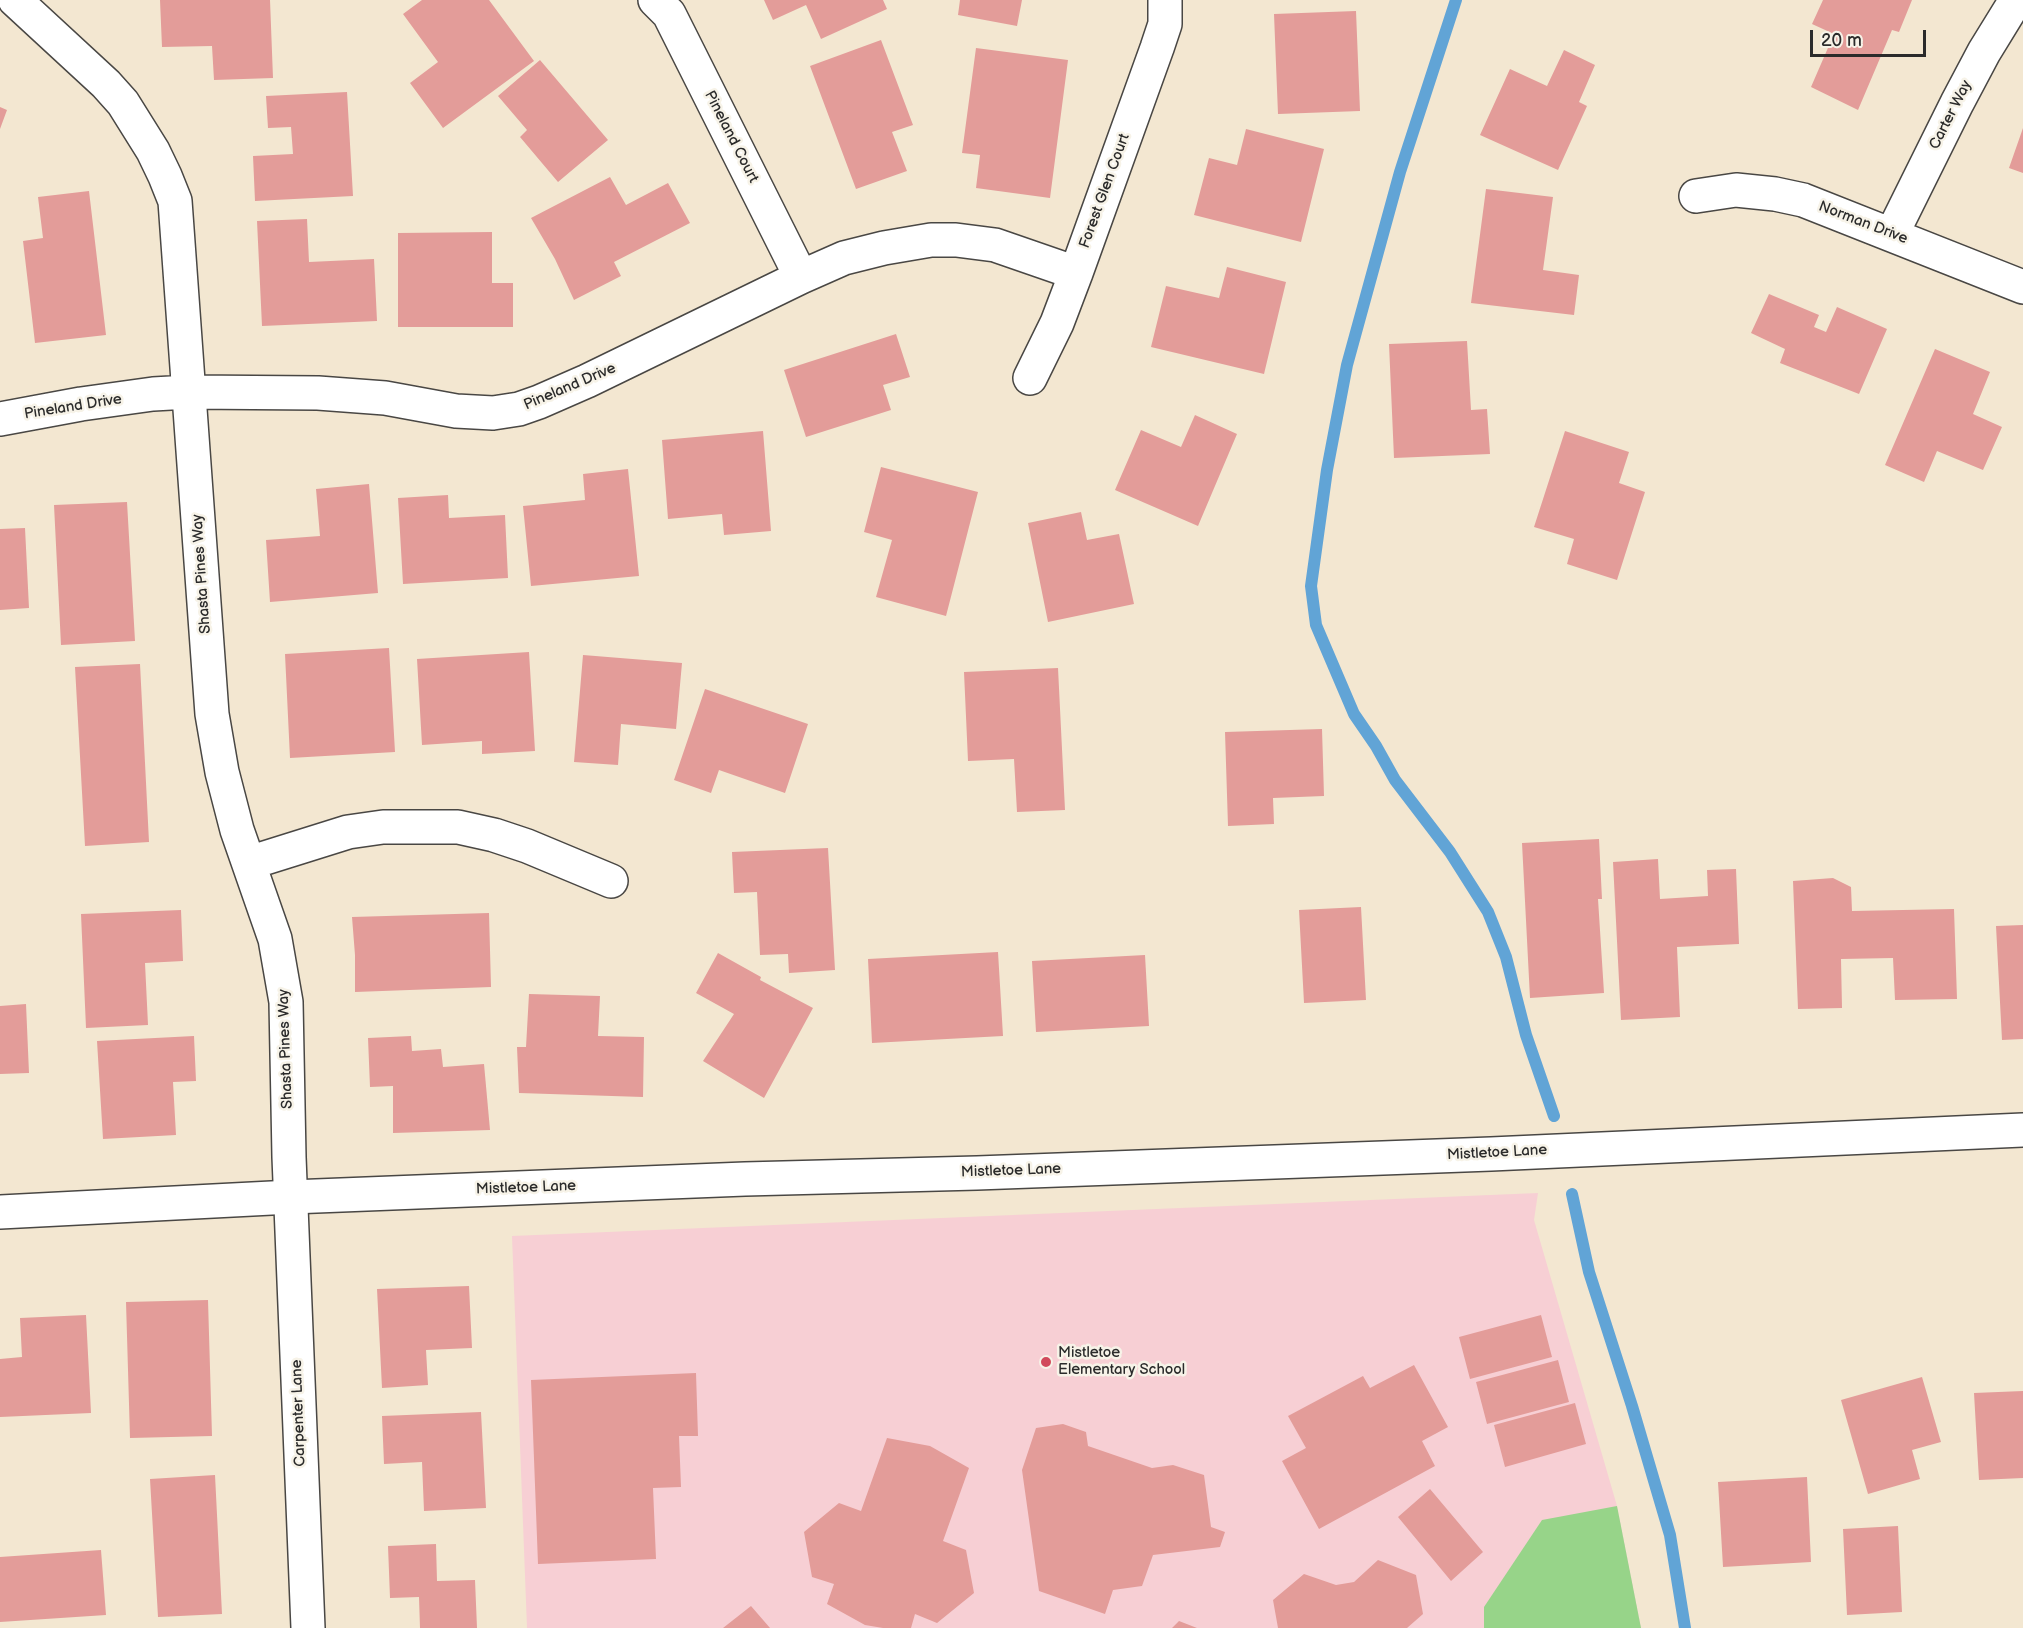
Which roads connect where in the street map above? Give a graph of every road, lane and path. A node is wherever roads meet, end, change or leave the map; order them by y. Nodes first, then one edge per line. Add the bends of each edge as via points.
1 (15, 0) edge
2 (656, 0) edge
3 (1165, 0) edge
4 (2016, 0) edge
5 (1696, 196) dead end
6 (1892, 234) junction
7 (1076, 273) junction
8 (801, 277) junction
9 (2023, 287) edge
10 (1030, 378) dead end
11 (189, 392) junction
12 (0, 419) edge
13 (249, 864) junction
14 (611, 881) dead end
15 (2023, 1130) edge
16 (291, 1197) junction
17 (0, 1212) edge
18 (308, 1628) edge

1 - 11 street, Shasta Pines Way via 106,84 138,124 165,176 175,201
2 - 8 street, Pineland Court via 669,14
3 - 7 street, Forest Glen Court via 1165,24
4 - 6 street, Carter Way via 1984,52
5 - 6 street, Norman Drive via 1736,190 1775,194 1803,200
6 - 9 street, Norman Drive
7 - 8 street, Pineland Drive via 995,245 931,240 844,258
7 - 10 street, Forest Glen Court
8 - 11 street, Pineland Drive via 587,381 519,409 493,413 456,411 386,398 318,393
11 - 12 street, Pineland Drive via 153,394
11 - 13 street, Shasta Pines Way via 212,714 222,772
13 - 14 street via 348,832 422,825 458,827 527,846
13 - 16 street, Shasta Pines Way via 275,939 286,1002
15 - 16 street, Mistletoe Lane via 1491,1154
16 - 17 street, Mistletoe Lane
16 - 18 street, Carpenter Lane

